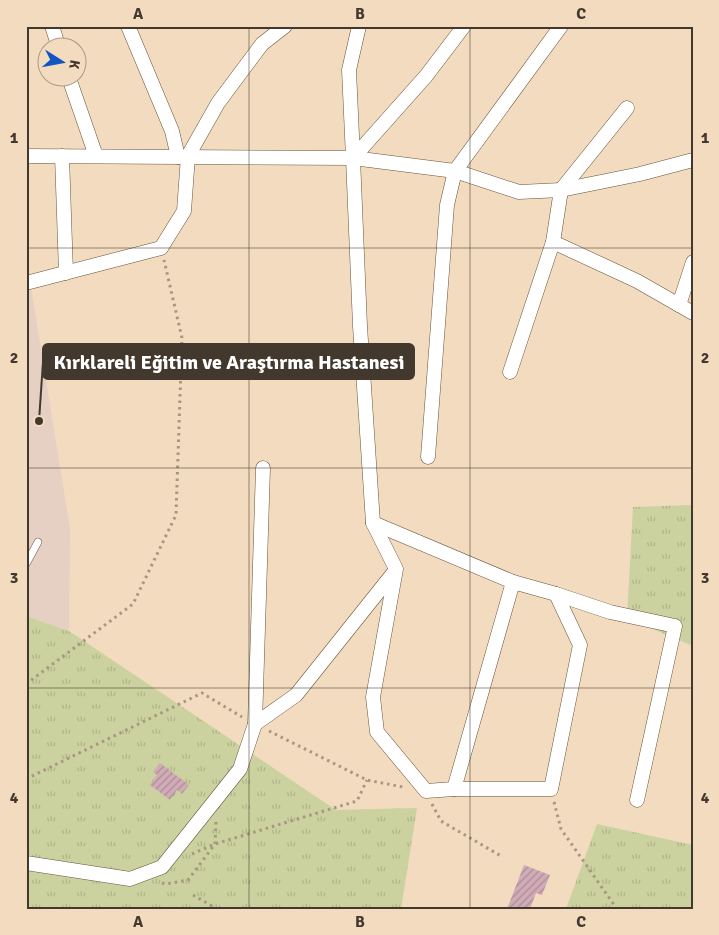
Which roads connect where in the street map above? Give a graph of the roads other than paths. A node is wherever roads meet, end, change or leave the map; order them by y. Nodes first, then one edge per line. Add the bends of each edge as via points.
1 (52, 26) edge
2 (128, 26) edge
3 (285, 26) edge
4 (359, 26) edge
5 (464, 26) edge
6 (561, 26) edge
7 (56, 38) edge
8 (72, 88) edge
9 (627, 108) dead end
10 (26, 156) edge
11 (62, 156) junction
12 (96, 156) junction
13 (183, 157) junction
14 (354, 158) junction
15 (693, 160) edge
16 (456, 171) junction
17 (560, 190) junction
18 (553, 242) junction
19 (693, 262) edge
20 (66, 273) junction
21 (26, 283) edge
22 (679, 305) junction
23 (693, 313) edge
24 (510, 372) dead end
25 (428, 457) dead end
26 (263, 468) dead end
27 (373, 523) junction
28 (38, 542) dead end
29 (26, 564) edge
30 (396, 569) junction
31 (514, 582) junction
32 (556, 594) junction
33 (255, 724) junction
34 (454, 789) junction
35 (637, 800) dead end
36 (26, 863) edge

1 - 7 street
2 - 13 street
3 - 13 street via 262,44
4 - 14 street via 349,70
5 - 14 street via 426,76
6 - 16 street
8 - 12 street
9 - 17 street
10 - 11 street
11 - 12 street
11 - 20 street
12 - 13 street
13 - 14 street
13 - 20 street via 184,210 162,248
14 - 16 street
14 - 27 street via 360,326
15 - 17 street
16 - 17 street via 519,192
16 - 25 street via 447,205
17 - 18 street
18 - 22 street via 637,281
18 - 24 street
19 - 22 street
20 - 21 street
22 - 23 street
26 - 33 street
27 - 30 street
27 - 31 street
28 - 29 lane
30 - 33 street via 296,695
30 - 34 street via 373,697 376,732 426,792
31 - 32 street
31 - 34 street
32 - 34 street via 580,645 551,789
32 - 35 street via 610,612 674,626
33 - 36 street via 240,768 162,867 130,879

